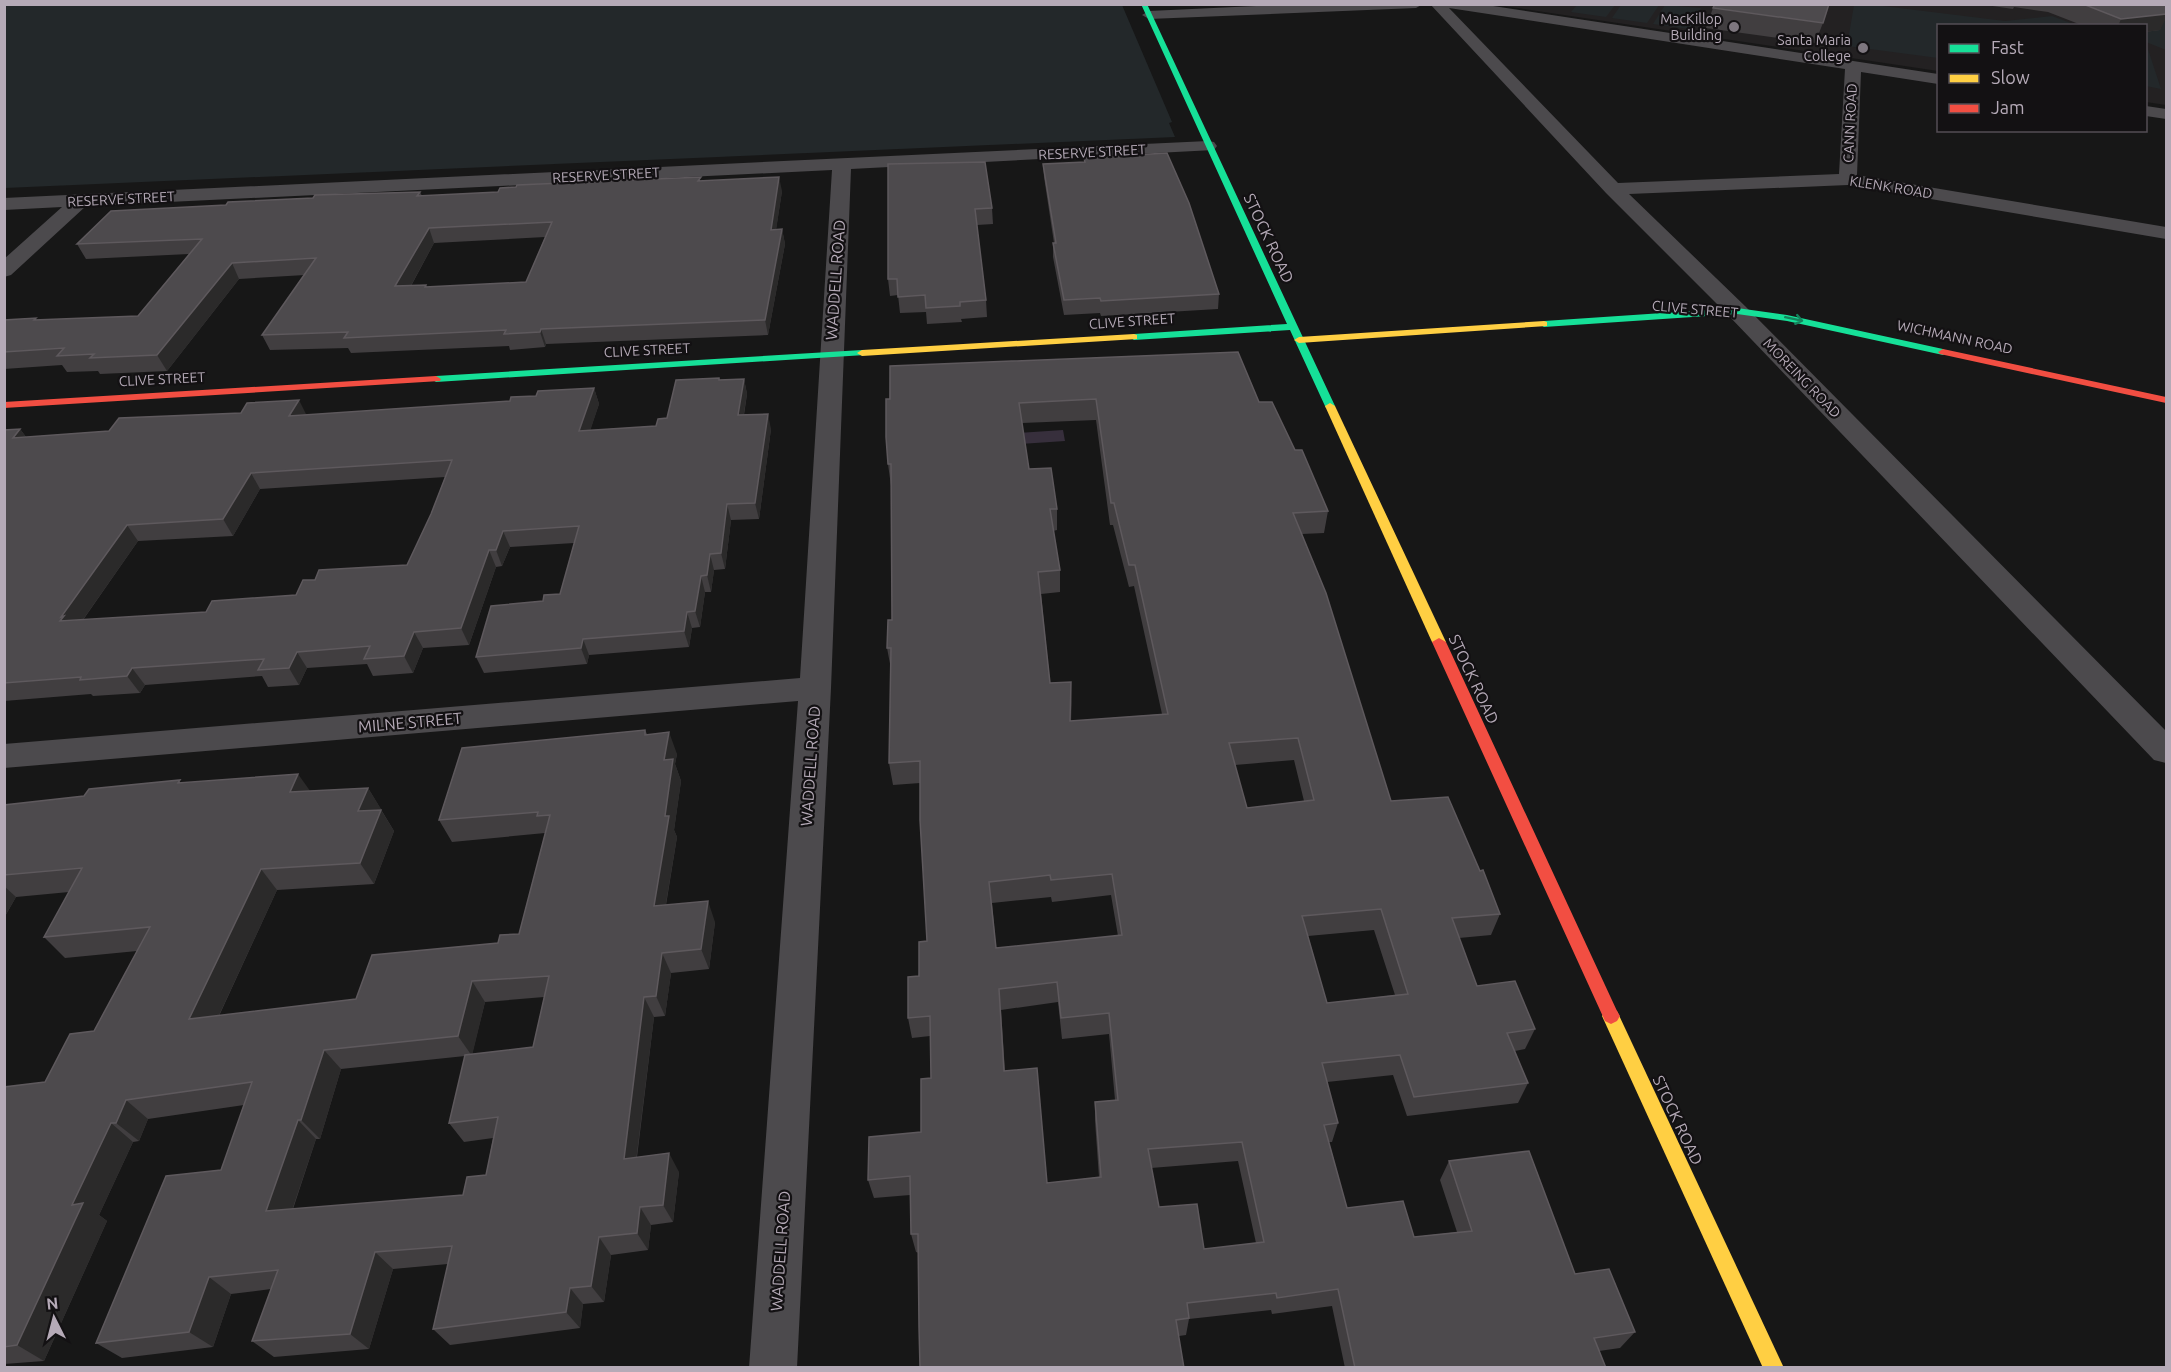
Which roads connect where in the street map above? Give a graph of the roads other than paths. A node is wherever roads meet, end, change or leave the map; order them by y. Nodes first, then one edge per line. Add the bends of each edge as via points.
1 (1416, 4) edge
2 (1437, 4) edge
3 (1449, 4) edge
4 (1147, 10) edge
5 (1853, 66) junction
6 (1937, 79) edge
7 (2147, 111) edge
8 (2166, 114) edge
9 (1208, 146) junction
10 (842, 164) junction
11 (1848, 179) junction
12 (1612, 189) junction
13 (80, 201) junction
14 (4, 204) edge
15 (2166, 233) edge
16 (4, 271) edge
17 (1631, 320) junction
18 (1718, 326) dead end
19 (1292, 327) junction
20 (1757, 327) junction
21 (1299, 340) junction
22 (831, 356) junction
23 (2166, 400) edge
24 (4, 405) edge
25 (2166, 409) edge
26 (815, 688) junction
27 (2166, 751) edge
28 (4, 756) edge
29 (773, 1368) edge
30 (1774, 1368) edge

1 - 4 street
2 - 12 street, MOREING ROAD
3 - 5 street
4 - 9 street, STOCK ROAD
5 - 6 street
5 - 11 street, CANN ROAD
7 - 8 street
9 - 10 street, RESERVE STREET
9 - 19 street, STOCK ROAD
10 - 13 street, RESERVE STREET
10 - 22 street, WADDELL ROAD
11 - 12 street, KLENK ROAD
11 - 15 street, KLENK ROAD
12 - 20 street, MOREING ROAD
13 - 14 street, RESERVE STREET
13 - 16 street
17 - 18 street, CLIVE STREET
17 - 20 street, CLIVE STREET
17 - 21 street, CLIVE STREET
19 - 21 street, STOCK ROAD
19 - 22 street, CLIVE STREET
20 -> 23 street, WICHMANN ROAD via 1787,318
20 - 25 street, WICHMANN ROAD via 1839,338
20 - 27 street, MOREING ROAD
21 - 30 street, STOCK ROAD
22 - 24 street, CLIVE STREET
22 - 26 street, WADDELL ROAD
26 - 28 street, MILNE STREET
26 - 29 street, WADDELL ROAD

